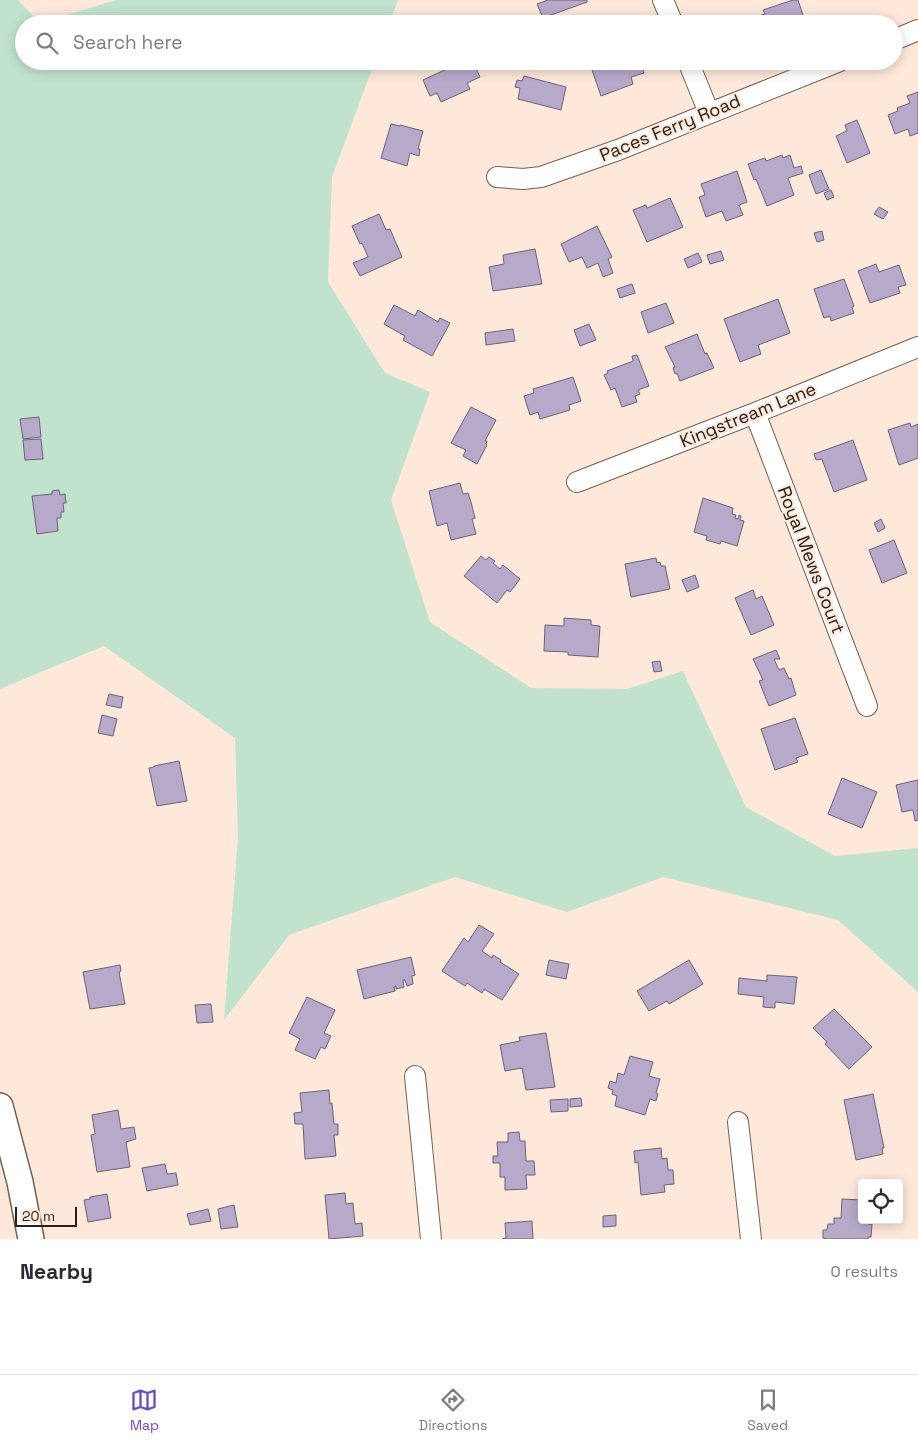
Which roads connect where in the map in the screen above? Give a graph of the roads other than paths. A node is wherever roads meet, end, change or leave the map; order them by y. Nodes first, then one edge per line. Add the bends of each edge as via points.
1 (663, 0) edge
2 (669, 15) edge
3 (918, 30) edge
4 (903, 36) edge
5 (692, 70) edge
6 (817, 70) edge
7 (709, 113) junction
8 (497, 177) dead end
9 (918, 347) edge
10 (755, 413) junction
11 (578, 482) dead end
12 (868, 706) dead end
13 (415, 1076) dead end
14 (0, 1106) edge
15 (738, 1122) dead end
16 (31, 1239) edge
17 (431, 1239) edge
18 (751, 1239) edge

1 - 2 street
3 - 4 street
5 - 7 street
6 - 7 street, Paces Ferry Road
7 - 8 street, Paces Ferry Road via 541,177
9 - 10 street, Kingstream Lane
10 - 11 street, Kingstream Lane
10 - 12 street, Royal Mews Court
13 - 17 street
14 - 16 street
15 - 18 street

